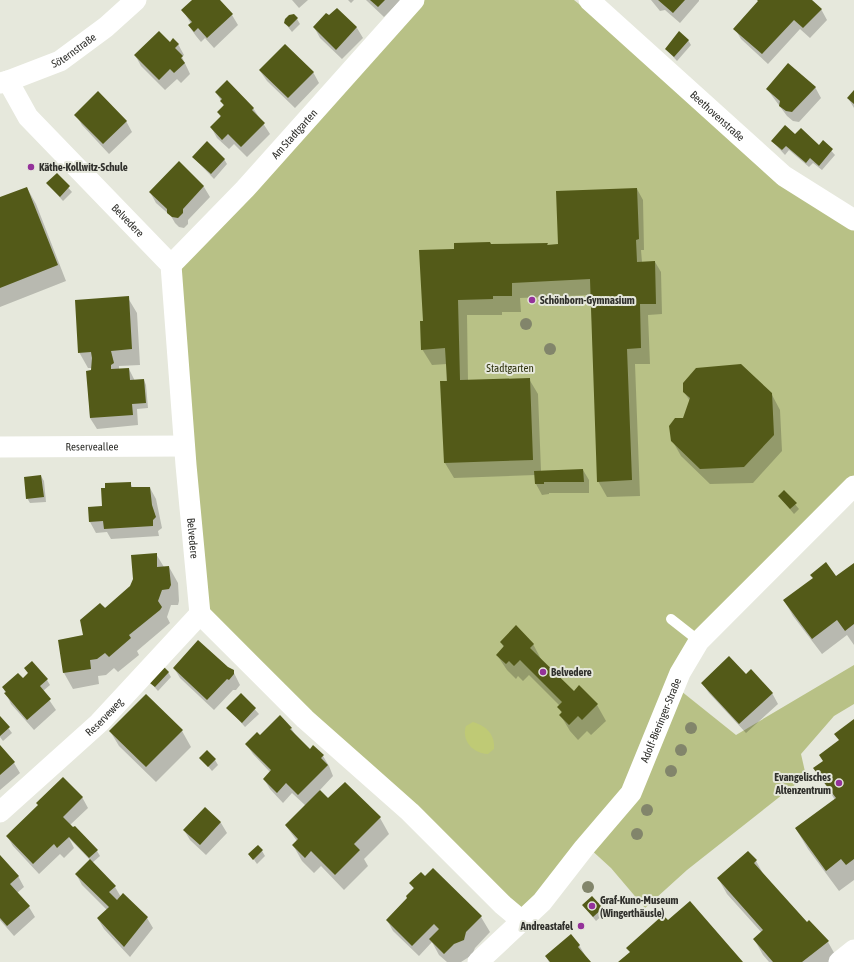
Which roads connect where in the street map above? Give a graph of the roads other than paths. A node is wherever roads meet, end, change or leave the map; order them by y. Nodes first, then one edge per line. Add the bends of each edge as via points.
1 (136, 0) edge
2 (414, 0) edge
3 (589, 0) edge
4 (4, 82) edge
5 (854, 220) edge
6 (171, 265) junction
7 (184, 446) junction
8 (0, 447) edge
9 (854, 486) edge
10 (200, 614) junction
11 (671, 619) dead end
12 (699, 641) junction
13 (0, 812) edge
14 (522, 921) junction
15 (854, 950) edge
16 (478, 962) edge
17 (839, 962) edge

1 - 4 street, Söternstraße via 106,27 60,61
2 - 6 street, Am Stadtgarten via 245,189
3 - 5 street, Beethovenstraße via 784,176
4 - 6 street, Belvedere via 28,117
6 - 7 street, Belvedere
7 - 8 street, Reserveallee
7 - 10 street, Belvedere
9 - 12 street, Adolf-Bieringer-Straße
10 - 13 street, Reserveweg via 100,723
10 - 14 street via 305,719 410,812
11 - 12 lane
12 - 14 street, Adolf-Bieringer-Straße via 680,673 631,793 542,902
14 - 16 street, Adolf-Bieringer-Straße
15 - 17 street

